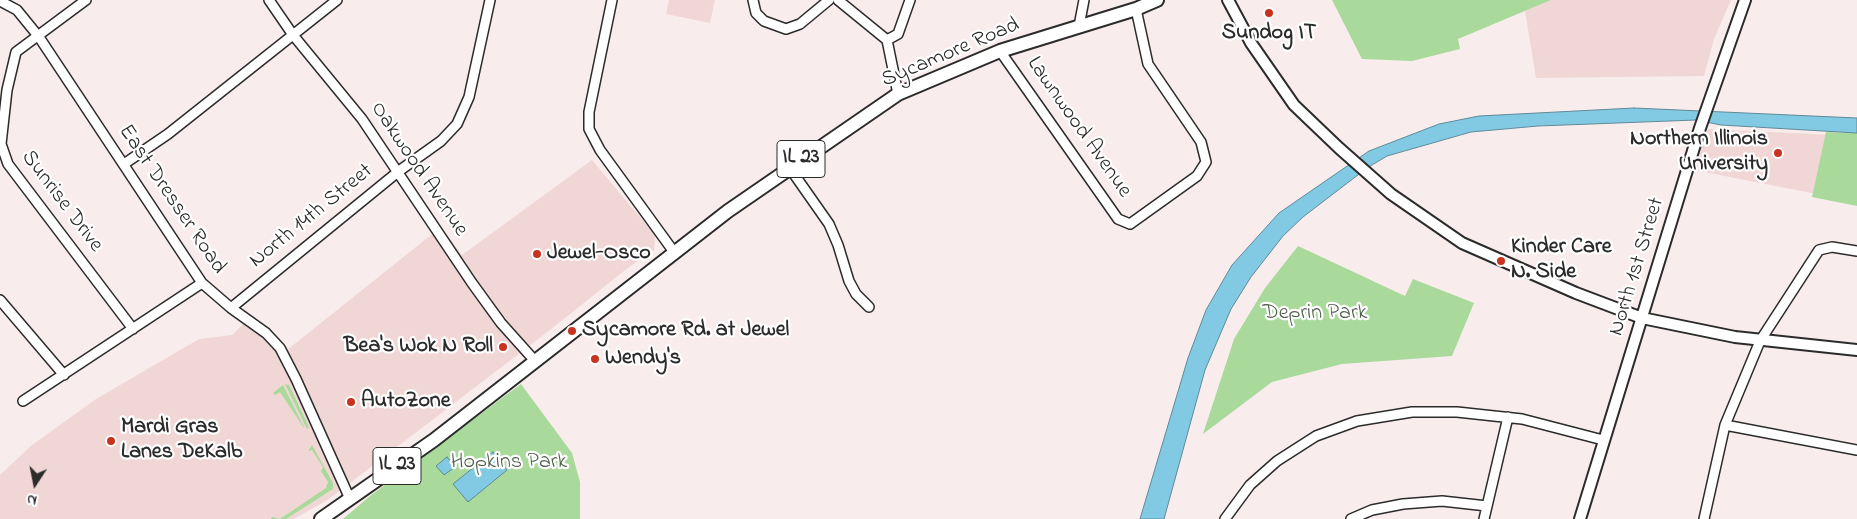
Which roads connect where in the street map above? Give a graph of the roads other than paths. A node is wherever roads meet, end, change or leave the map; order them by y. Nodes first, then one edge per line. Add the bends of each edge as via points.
1 (86, 0) edge
2 (269, 0) edge
3 (337, 0) edge
4 (490, 0) edge
5 (612, 0) edge
6 (753, 0) edge
7 (829, 0) edge
8 (838, 0) edge
9 (910, 0) edge
10 (1084, 0) edge
11 (1157, 0) edge
12 (1228, 0) edge
13 (1745, 0) edge
14 (0, 1) edge
15 (1136, 9) junction
16 (1079, 26) junction
17 (293, 35) junction
18 (38, 37) junction
19 (887, 40) junction
20 (1000, 50) junction
21 (4, 89) edge
22 (898, 94) junction
23 (124, 164) junction
24 (789, 167) junction
25 (399, 171) junction
26 (1857, 251) edge
27 (674, 252) junction
28 (202, 283) junction
29 (0, 300) edge
30 (869, 307) dead end
31 (231, 308) junction
32 (1642, 318) junction
33 (133, 328) junction
34 (1760, 341) junction
35 (1857, 350) edge
36 (534, 361) junction
37 (64, 374) junction
38 (23, 401) dead end
39 (1508, 417) junction
40 (1725, 425) junction
41 (1603, 440) junction
42 (1857, 450) edge
43 (350, 499) junction
44 (1487, 506) junction
45 (321, 519) edge
46 (1225, 519) edge
47 (1351, 519) edge
48 (1484, 519) edge
49 (1580, 519) edge
50 (1704, 519) edge

1 - 18 street, Sunrise Drive
2 - 17 street, Oakwood Avenue
3 - 17 street
4 - 25 street, North 14th Street via 462,117 441,141
5 - 27 street via 588,112 589,129 600,150
6 - 7 street via 756,13 764,21 786,29 800,24
8 - 19 street
9 - 19 street via 898,34
10 - 16 street
11 - 15 main road, Sycamore Road / IL 23
12 - 32 street via 1251,43 1283,91 1339,148 1414,212 1462,243
13 - 32 street, North 1st Street
14 - 18 street, East Dresser Road via 17,10
15 - 16 main road, Sycamore Road / IL 23
15 - 20 street, Lawnwood Avenue via 1148,64 1197,135 1206,162 1198,176 1130,224 1118,219
16 - 20 main road, Sycamore Road / IL 23
17 - 23 street via 168,134
17 - 25 street, Oakwood Avenue via 362,119
18 - 21 street, Sunrise Drive via 16,52
18 - 23 street, East Dresser Road
19 - 22 street
20 - 22 main road, Sycamore Road / IL 23
21 - 33 street, Sunrise Drive via 0,138 4,156
22 - 24 main road, Sycamore Road / IL 23
23 - 28 street, East Dresser Road
24 - 27 main road, Sycamore Road / IL 23
24 - 30 street via 829,224 849,281
25 - 31 street, North 14th Street
25 - 36 street, Oakwood Avenue via 472,283
26 - 34 street via 1832,247 1818,250
27 - 36 main road, Sycamore Road / IL 23
28 - 31 street, East Dresser Road
28 - 33 street
29 - 37 street
31 - 43 street, East Dresser Road via 266,333 280,348
32 - 34 street
32 - 41 street, North 1st Street
33 - 37 street
34 - 35 street
34 - 40 street
36 - 43 main road, Sycamore Road / IL 23
37 - 38 street
39 - 41 street
39 - 44 street
39 - 46 street via 1434,411 1382,416 1344,425 1302,444 1277,461 1250,485
40 - 42 street
40 - 50 street
41 - 49 street, North 1st Street
43 - 45 main road, Sycamore Road / IL 23
44 - 47 street via 1442,501 1403,504 1372,510
44 - 48 street

